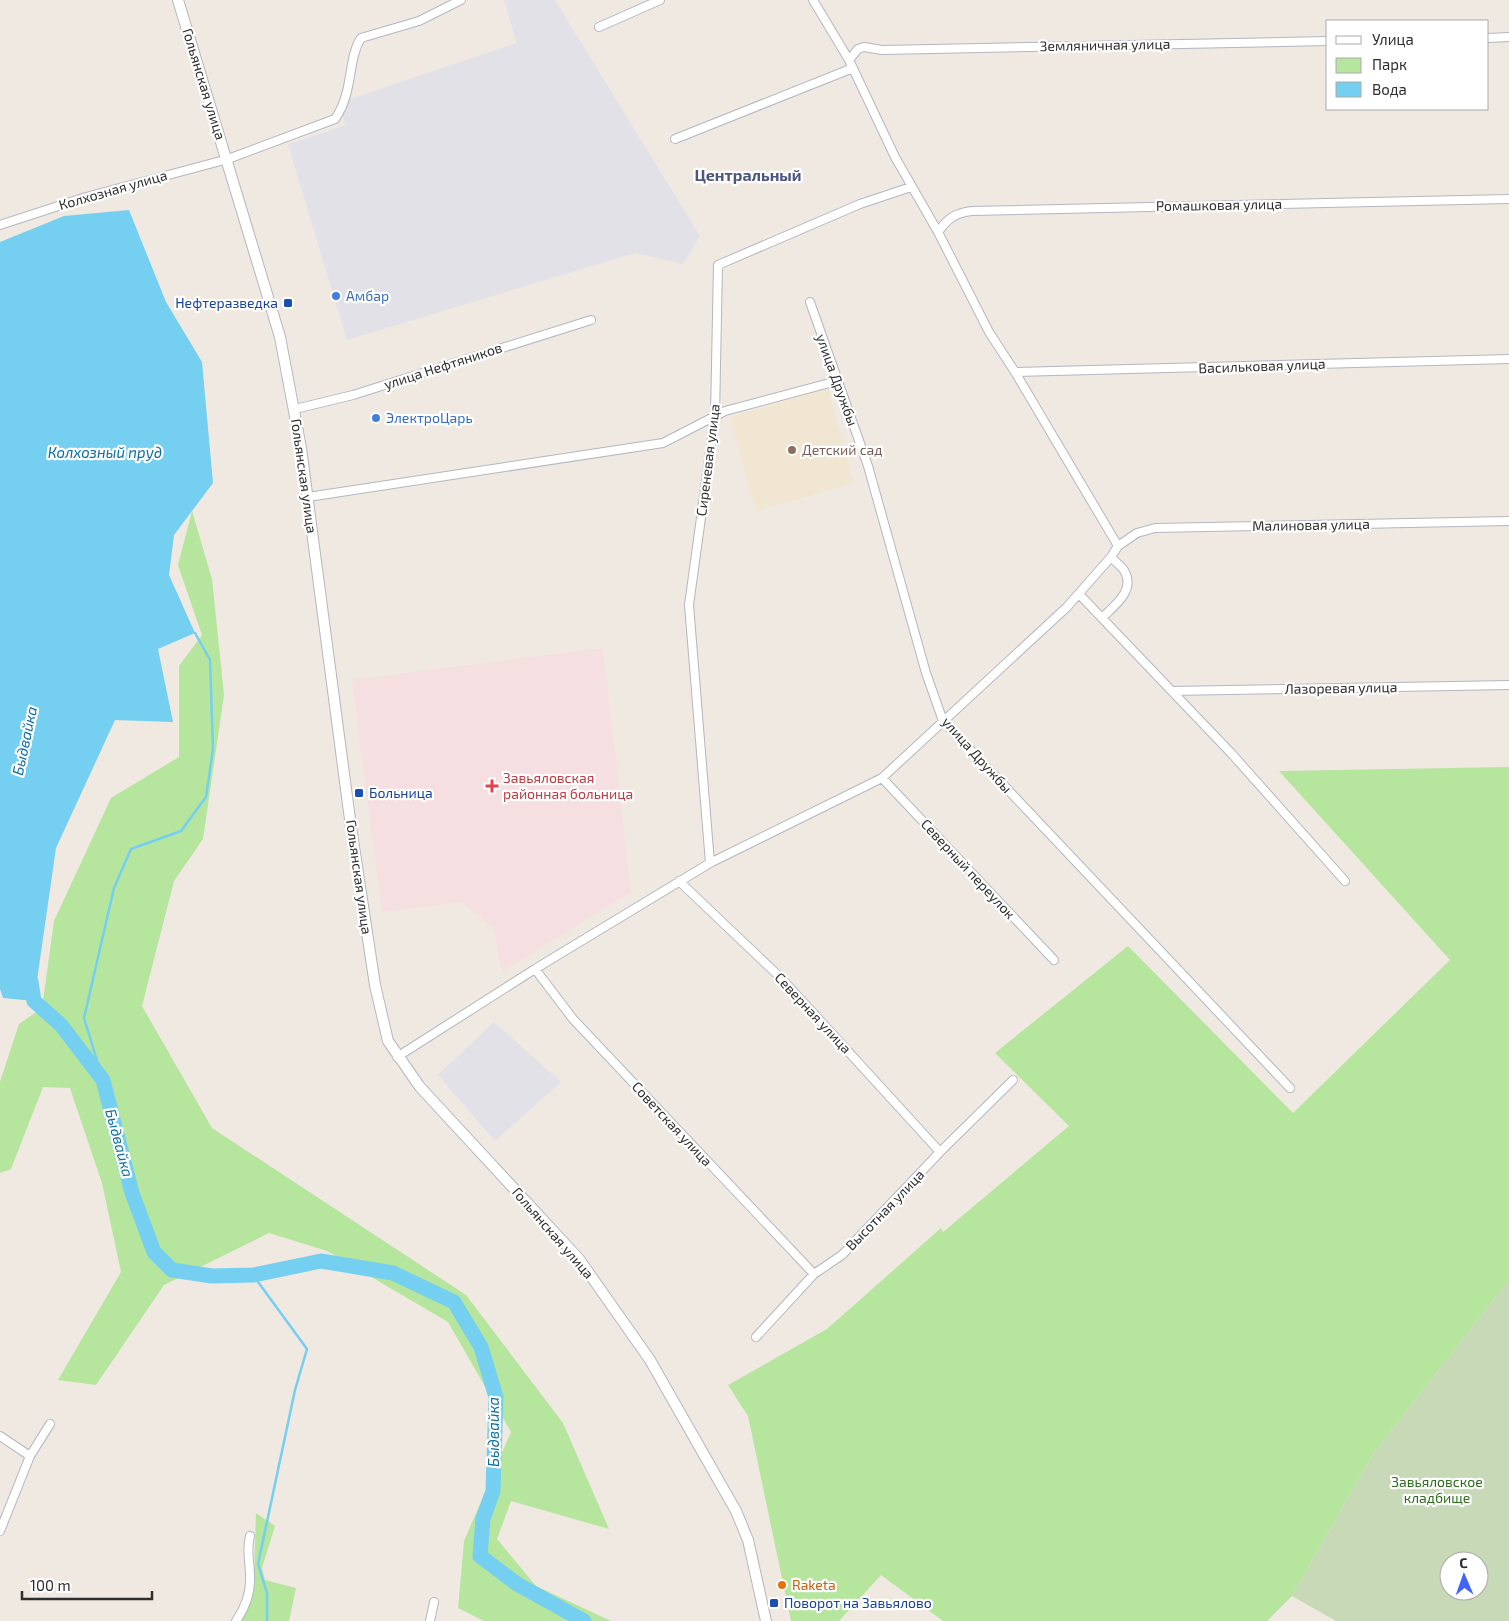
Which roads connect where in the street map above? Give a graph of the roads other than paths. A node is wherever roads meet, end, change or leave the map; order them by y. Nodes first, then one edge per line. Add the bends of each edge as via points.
1 (178, 0) edge
2 (461, 0) edge
3 (660, 0) edge
4 (813, 0) edge
5 (600, 27) dead end
6 (1489, 38) edge
7 (1509, 38) edge
8 (1326, 41) edge
9 (849, 60) junction
10 (852, 68) junction
11 (675, 139) dead end
12 (228, 159) junction
13 (911, 186) junction
14 (1509, 199) edge
15 (0, 225) edge
16 (938, 232) junction
17 (810, 302) dead end
18 (591, 320) dead end
19 (1509, 359) edge
20 (1016, 372) junction
21 (837, 380) junction
22 (294, 409) junction
23 (715, 416) junction
24 (308, 498) junction
25 (1509, 521) edge
26 (1118, 546) junction
27 (1111, 558) junction
28 (1079, 594) junction
29 (1102, 618) junction
30 (1509, 685) edge
31 (1172, 691) junction
32 (943, 722) junction
33 (882, 778) junction
34 (710, 863) junction
35 (679, 881) junction
36 (1345, 881) dead end
37 (1054, 960) dead end
38 (535, 969) junction
39 (397, 1057) junction
40 (1013, 1080) dead end
41 (1290, 1088) dead end
42 (940, 1152) junction
43 (814, 1274) junction
44 (756, 1337) dead end
45 (50, 1424) dead end
46 (0, 1436) edge
47 (30, 1456) junction
48 (0, 1531) edge
49 (250, 1536) dead end
50 (434, 1602) dead end
51 (236, 1621) edge
52 (430, 1621) edge
53 (766, 1621) edge

1 - 12 main road, Гольянская улица
2 - 12 street, Колхозная улица via 419,21 361,38 346,99 335,119
3 - 5 street
4 - 9 street
6 - 7 street
8 - 9 street, Земляничная улица via 882,50 864,47
9 - 10 street
10 - 11 street
10 - 13 street
12 - 15 street, Колхозная улица via 86,197
12 - 22 main road, Гольянская улица via 272,305
13 - 16 street
13 - 23 street, Сиреневая улица via 860,204 718,265
14 - 16 street, Ромашковая улица via 972,211 957,213
16 - 20 street via 989,332
17 - 21 street, улица Дружбы
18 - 22 street, улица Нефтяников via 353,395
19 - 20 street, Васильковая улица
20 - 26 street
21 - 23 street
21 - 32 street, улица Дружбы via 868,466 904,599
22 - 24 main road, Гольянская улица
23 - 24 street via 663,443
23 - 34 street, Сиреневая улица via 689,605
24 - 39 main road, Гольянская улица via 375,985 383,1027
25 - 26 street, Малиновая улица via 1155,528 1138,533
26 - 27 street
27 - 28 street
27 - 29 street via 1125,572 1127,584 1123,598
28 - 29 street
28 - 32 street
29 - 31 street
30 - 31 street, Лазоревая улица
31 - 36 street
32 - 33 street
32 - 41 street, улица Дружбы
33 - 34 street
33 - 37 street, Северный переулок
34 - 35 street
35 - 38 street
35 - 42 street, Северная улица via 782,979
38 - 39 street
38 - 43 street, Советская улица via 573,1019
39 - 53 main road, Гольянская улица via 420,1087 579,1258 650,1360 736,1511 748,1540
40 - 42 street, Высотная улица
42 - 43 street, Высотная улица via 842,1256
43 - 44 street, Высотная улица
45 - 47 street
46 - 47 street
47 - 48 street
49 - 51 street via 246,1550 251,1577 247,1603
50 - 52 street

